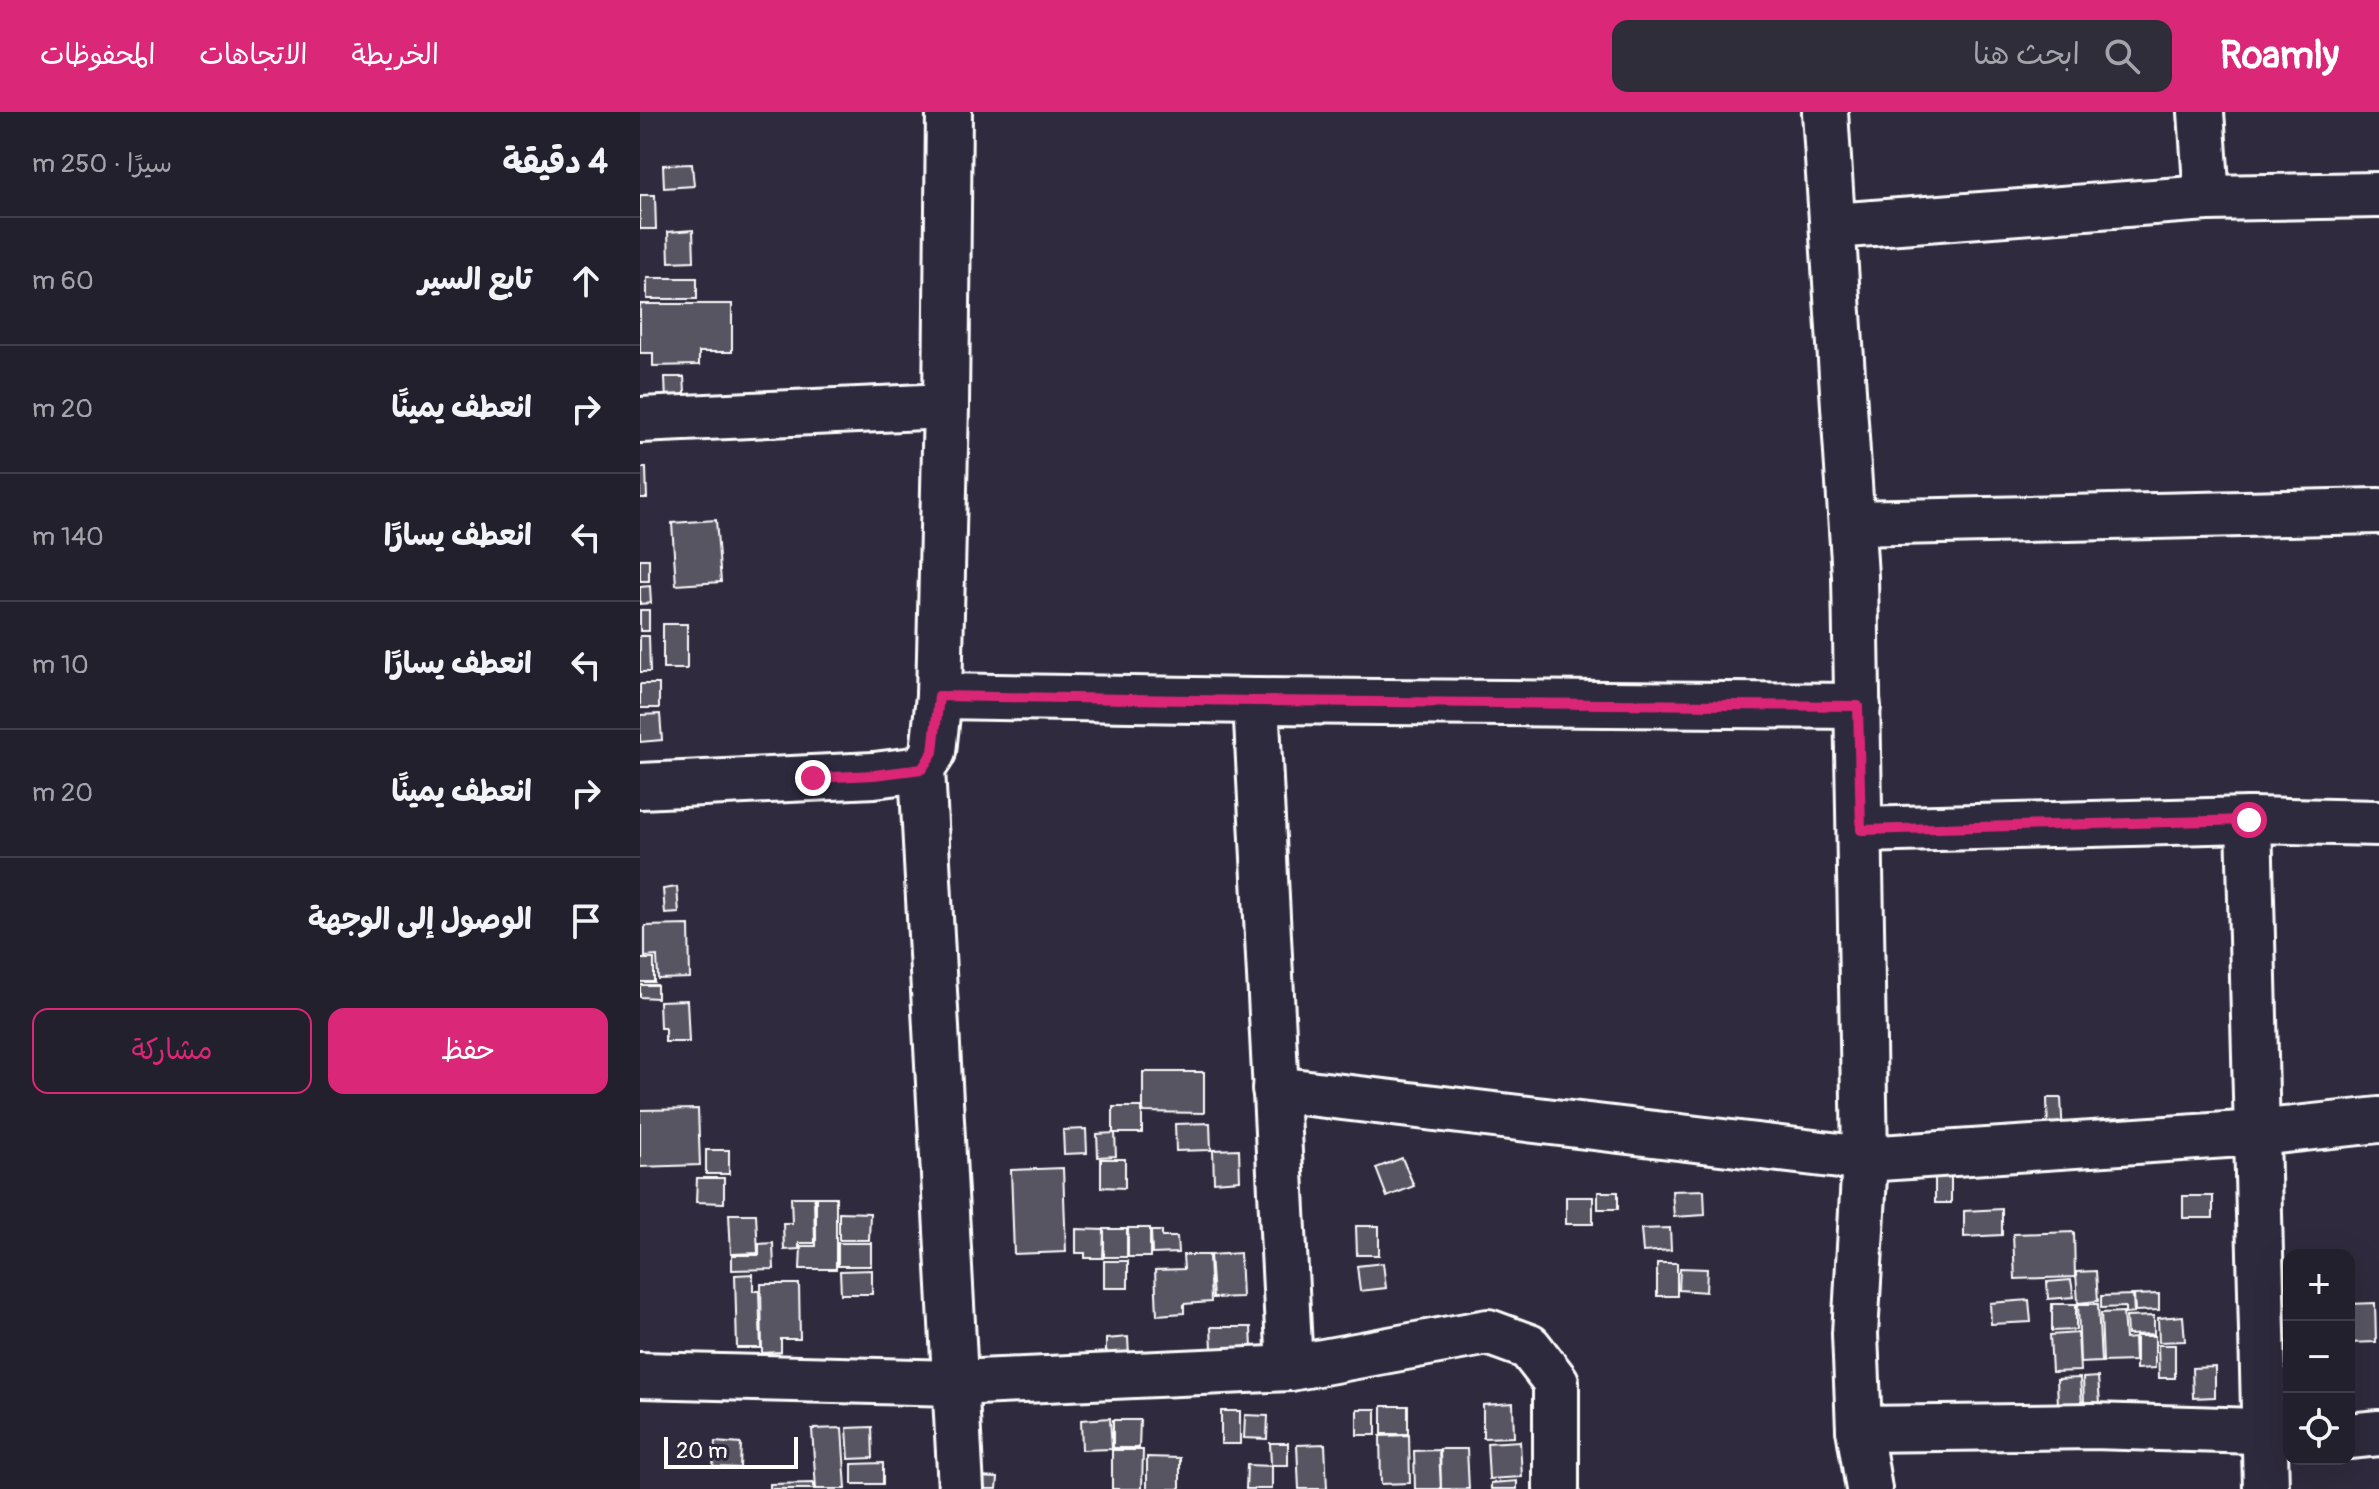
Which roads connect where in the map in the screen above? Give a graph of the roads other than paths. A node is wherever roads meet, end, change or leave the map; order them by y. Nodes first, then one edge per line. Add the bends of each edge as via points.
1 (949, 112) edge
2 (1825, 112) edge
3 (2201, 112) edge
4 (2379, 195) edge
5 (2207, 198) junction
6 (1833, 226) junction
7 (946, 406) junction
8 (640, 420) edge
9 (2379, 511) edge
10 (1852, 523) junction
11 (939, 696) junction
12 (1256, 701) junction
13 (1858, 706) junction
14 (922, 769) junction
15 (640, 786) edge
16 (2249, 820) junction
17 (2379, 823) edge
18 (1861, 830) junction
19 (1275, 1089) junction
20 (2379, 1120) edge
21 (2257, 1133) junction
22 (1865, 1159) junction
23 (1290, 1368) junction
24 (640, 1375) edge
25 (955, 1383) junction
26 (1859, 1429) junction
27 (2277, 1432) edge
28 (2379, 1433) edge
29 (2355, 1435) edge
30 (961, 1489) edge
31 (1556, 1489) edge
32 (1869, 1489) edge
33 (2266, 1489) edge

1 - 7 street
2 - 6 street
3 - 5 street
4 - 5 street
5 - 6 street
6 - 10 street
7 - 8 street
7 - 11 street
9 - 10 street
10 - 13 street
11 - 12 street
11 - 14 street via 933,752
12 - 13 street
12 - 19 street
13 - 18 street
14 - 15 street
14 - 25 street
16 - 17 street
16 - 18 street
16 - 21 street
18 - 22 street
19 - 22 street
19 - 23 street
20 - 21 street
21 - 22 street
21 - 27 street
22 - 26 street via 1855,1334
23 - 25 street
23 - 31 street via 1488,1332 1529,1347 1556,1382
24 - 25 street
25 - 30 street
26 - 27 street via 2093,1426
26 - 32 street
27 - 33 street
28 - 29 street

